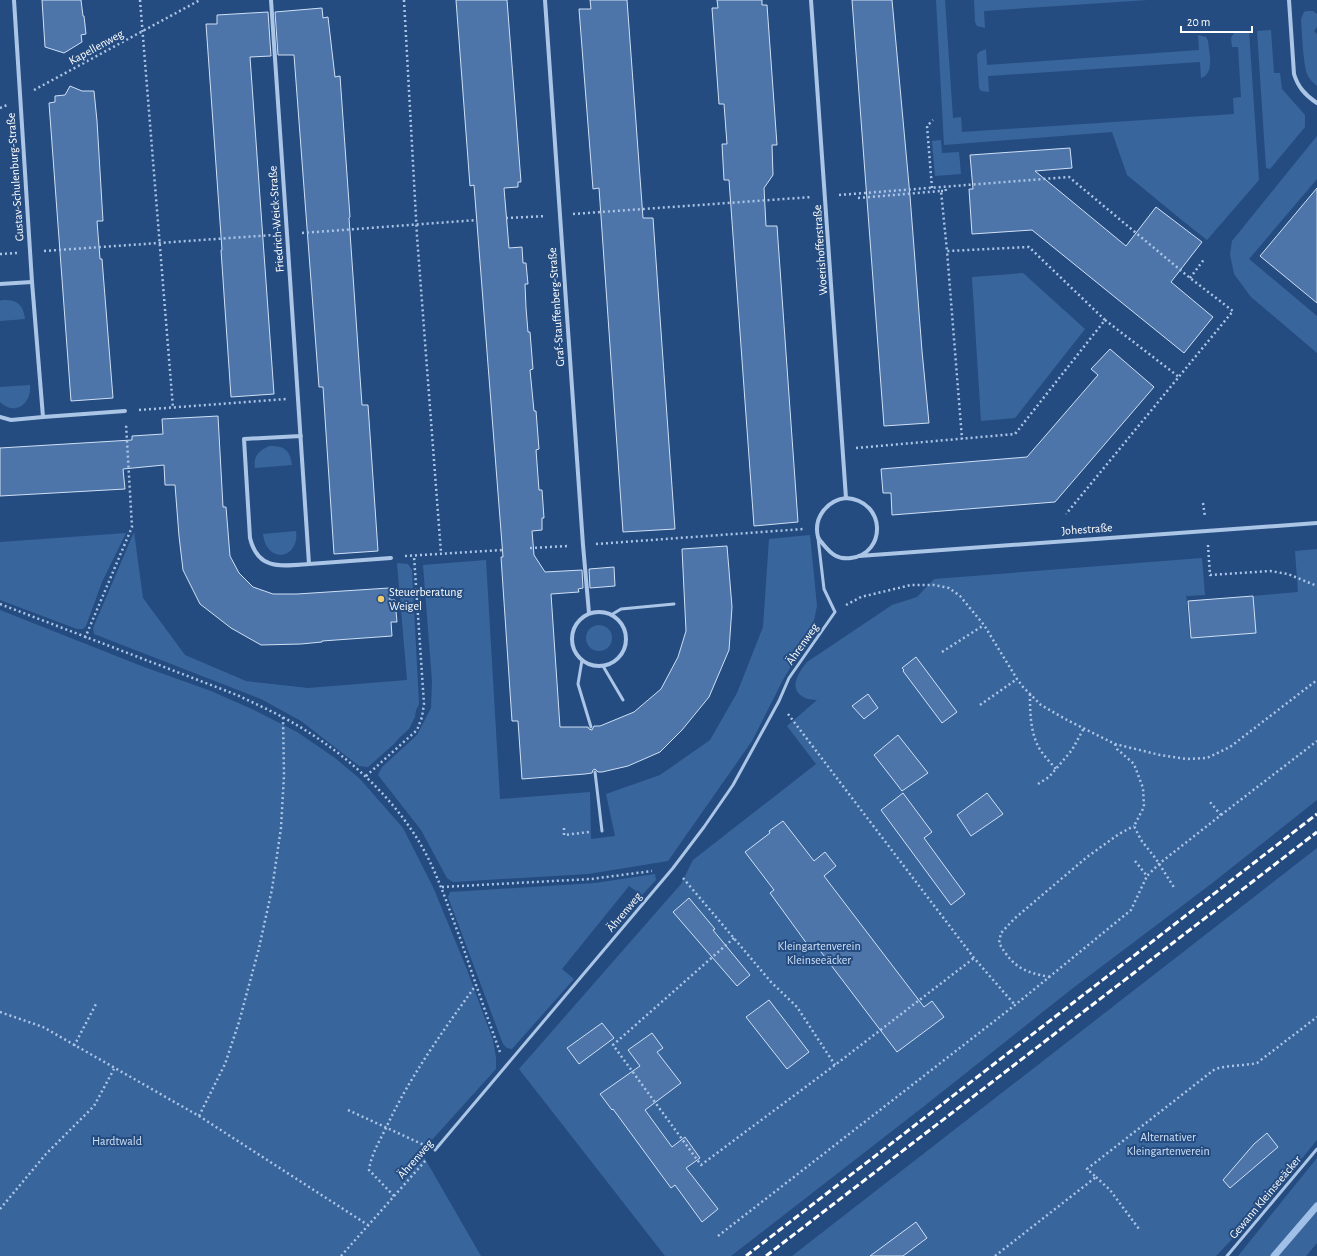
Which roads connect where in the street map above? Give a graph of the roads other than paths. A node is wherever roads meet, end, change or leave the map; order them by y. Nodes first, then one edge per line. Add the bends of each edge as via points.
1 (14, 0) edge
2 (271, 0) edge
3 (545, 0) edge
4 (811, 0) edge
5 (1289, 0) edge
6 (1317, 103) edge
7 (32, 282) junction
8 (0, 284) edge
9 (125, 411) road end
10 (0, 417) edge
11 (43, 417) junction
12 (301, 436) junction
13 (846, 498) junction
14 (1317, 522) edge
15 (818, 538) junction
16 (859, 556) junction
17 (391, 558) road end
18 (309, 564) junction
19 (674, 604) dead end
20 (589, 613) junction
21 (611, 615) junction
22 (582, 660) junction
23 (603, 666) junction
24 (623, 700) dead end
25 (591, 727) dead end
26 (595, 772) dead end
27 (602, 831) road end
28 (1317, 1149) edge
29 (435, 1150) road end
30 (1227, 1256) edge

1 - 7 street, Gustav-Schulenburg-Straße
2 - 12 street, Friedrich-Weick-Straße
3 - 20 street, Graf-Stauffenberg-Straße
4 - 13 street, Woerishofferstraße
5 - 6 street via 1294,74 1302,91
7 - 8 street
7 - 11 street, Gustav-Schulenburg-Straße
9 - 11 street
10 - 11 street via 11,420
12 - 18 street, Friedrich-Weick-Straße
12 - 18 street via 244,439 252,548 267,563 278,566
13 - 15 street via 833,502 823,510 818,519
13 - 16 street via 860,501 869,507 877,521 876,536 869,549
14 - 16 street, Johestraße
15 - 16 street via 831,553 840,558
15 - 29 lane, Ährenweg via 824,589 835,612 790,678 733,785 673,868
17 - 18 street
19 - 21 lane via 621,609
20 - 21 street
20 - 22 street via 580,619 572,634 573,646
21 - 23 street via 623,626 626,643 618,658
22 - 23 street via 592,665
22 - 25 lane via 578,684
23 - 24 lane
26 - 27 lane
28 - 30 lane, Gewann Kleinseeäcker

